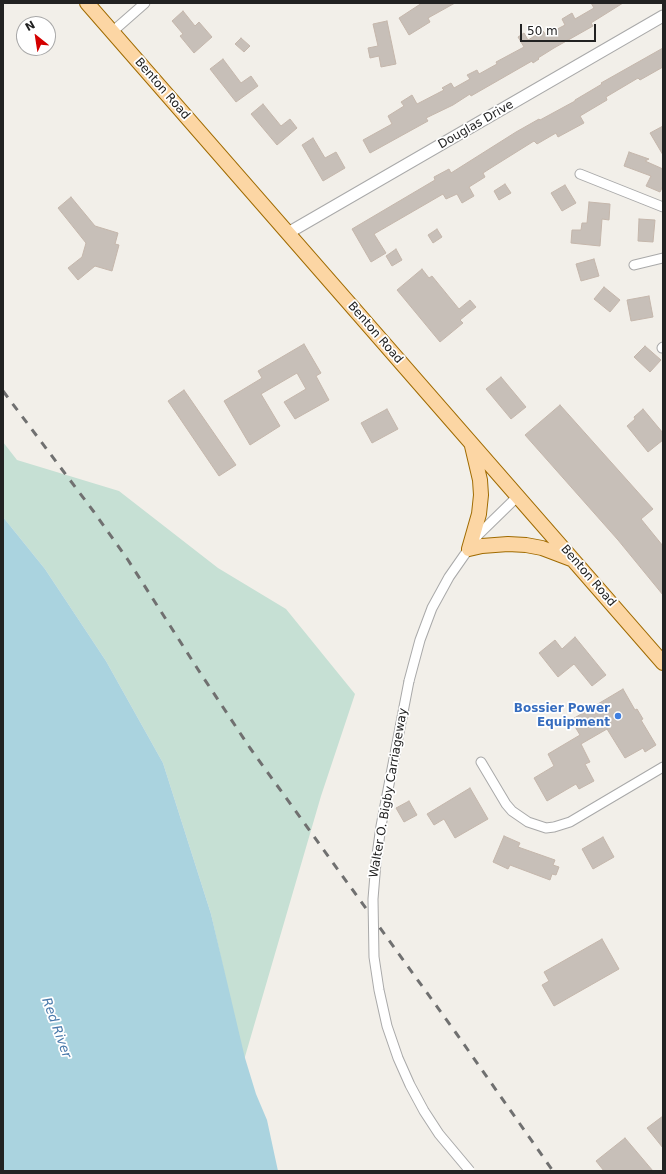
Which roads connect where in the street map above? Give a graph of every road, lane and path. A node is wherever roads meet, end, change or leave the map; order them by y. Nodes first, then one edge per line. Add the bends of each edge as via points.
1 (87, 3) edge
2 (145, 3) edge
3 (663, 16) edge
4 (112, 32) junction
5 (580, 174) dead end
6 (663, 207) edge
7 (288, 234) junction
8 (663, 258) edge
9 (634, 265) dead end
10 (471, 442) junction
11 (518, 496) junction
12 (469, 549) junction
13 (574, 560) junction
14 (663, 663) edge
15 (481, 762) dead end
16 (663, 767) edge
17 (470, 1171) edge

1 - 4 main road, Benton Road
2 - 4 street
3 - 7 street, Douglas Drive
4 - 7 main road, Benton Road
5 - 6 street
7 - 10 main road, Benton Road
8 - 9 street
10 - 11 main road, Benton Road
10 - 12 main road via 481,495 479,514
11 - 12 street, Walter O. Bigby Carriageway via 479,534
11 - 13 main road, Benton Road
12 - 13 main road via 526,544
12 - 17 street, Walter O. Bigby Carriageway, bridge via 449,577 432,608 420,640 409,681 376,862 373,900 374,957 379,990 398,1058 424,1111 439,1134
13 - 14 main road, Benton Road
15 - 16 street via 512,811 528,822 546,828 570,822

